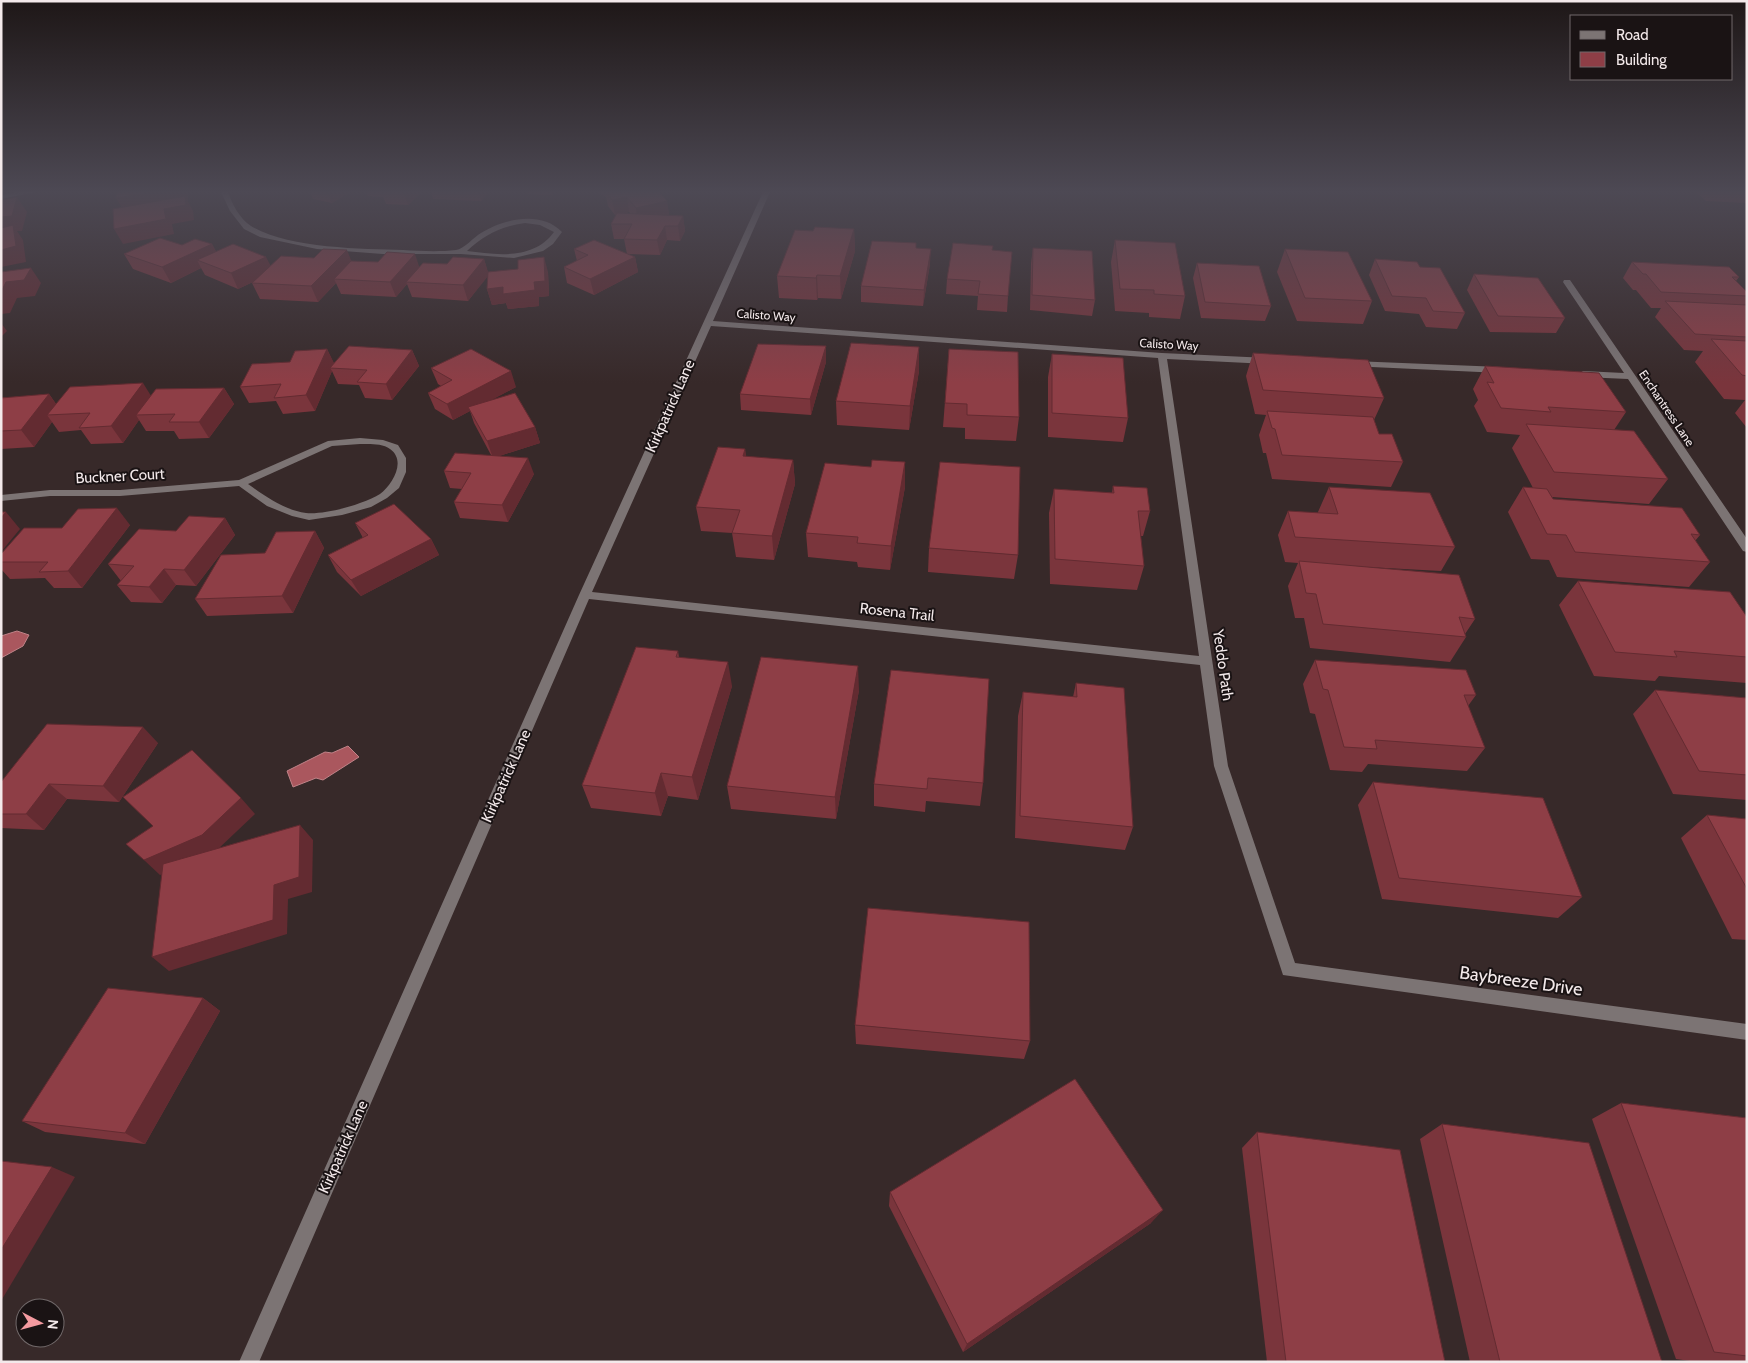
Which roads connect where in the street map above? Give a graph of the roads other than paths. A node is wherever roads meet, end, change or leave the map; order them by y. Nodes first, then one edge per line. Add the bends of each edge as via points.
1 (483, 256) edge
2 (517, 256) edge
3 (737, 256) edge
4 (1567, 282) dead end
5 (707, 323) junction
6 (1162, 356) junction
7 (1282, 361) edge
8 (1342, 364) edge
9 (1511, 371) edge
10 (1571, 373) edge
11 (1631, 376) junction
12 (241, 483) junction
13 (1, 498) edge
14 (1747, 548) edge
15 (585, 595) junction
16 (1206, 661) junction
17 (1289, 970) joint
18 (1747, 1032) edge
19 (249, 1362) edge

1 - 2 street
3 - 5 street, Kirkpatrick Lane
4 - 11 street, Enchantress Lane
5 - 6 street, Calisto Way
5 - 15 street, Kirkpatrick Lane
6 - 7 street, Calisto Way
6 - 16 street, Yeddo Path
8 - 9 street
10 - 11 street
11 - 14 street, Enchantress Lane
12 - 12 street, Buckner Court via 276,508 306,516 351,510 392,489 402,474 402,457 398,449 386,443 331,443
12 - 13 street, Buckner Court
15 - 16 street, Rosena Trail
15 - 19 street, Kirkpatrick Lane
16 - 17 street, Yeddo Path via 1221,766
17 - 18 street, Baybreeze Drive

